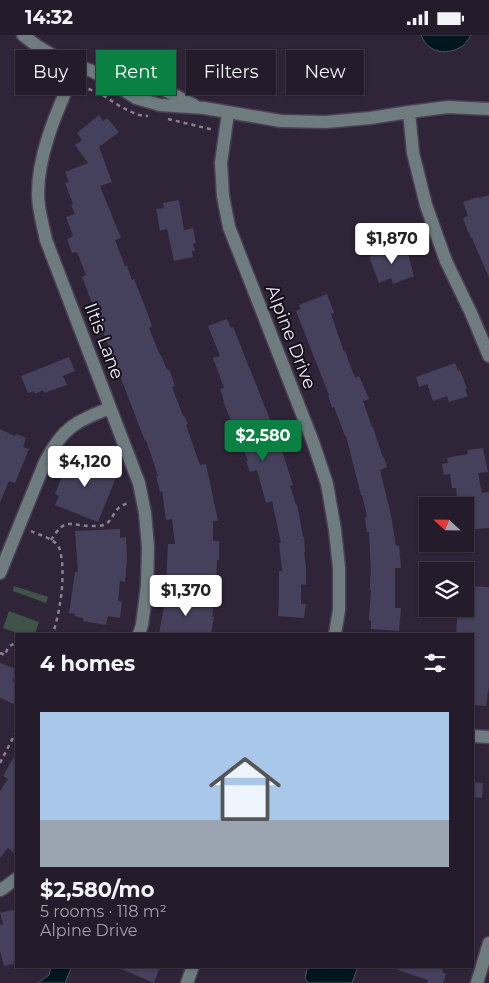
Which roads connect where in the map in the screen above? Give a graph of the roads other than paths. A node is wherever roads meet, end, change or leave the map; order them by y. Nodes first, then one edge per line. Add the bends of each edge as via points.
1 (23, 35) edge
2 (44, 50) edge
3 (86, 69) edge
4 (92, 71) junction
5 (64, 95) edge
6 (204, 108) junction
7 (489, 109) edge
8 (409, 111) junction
9 (228, 113) junction
10 (489, 356) edge
11 (110, 408) junction
12 (0, 573) edge
13 (139, 633) edge
14 (335, 633) edge
15 (474, 736) edge
16 (489, 737) edge
17 (15, 880) edge
18 (0, 890) edge
19 (489, 943) edge
20 (192, 968) edge
21 (187, 983) edge
22 (477, 983) edge

1 - 2 street
3 - 4 street
4 - 6 street via 143,79
4 - 6 street via 143,101
5 - 11 street, Iltis Lane via 40,170 38,194 41,217 46,240
6 - 9 street
7 - 8 street via 448,107
8 - 9 street via 326,122 281,121
8 - 10 street via 414,153 426,205 446,261
9 - 14 street, Alpine Drive via 221,163 229,227 327,484 339,568
11 - 12 street via 74,425 53,446
11 - 13 street, Iltis Lane via 139,483 145,513 147,585
15 - 16 street
17 - 18 street
19 - 22 street
20 - 21 street

